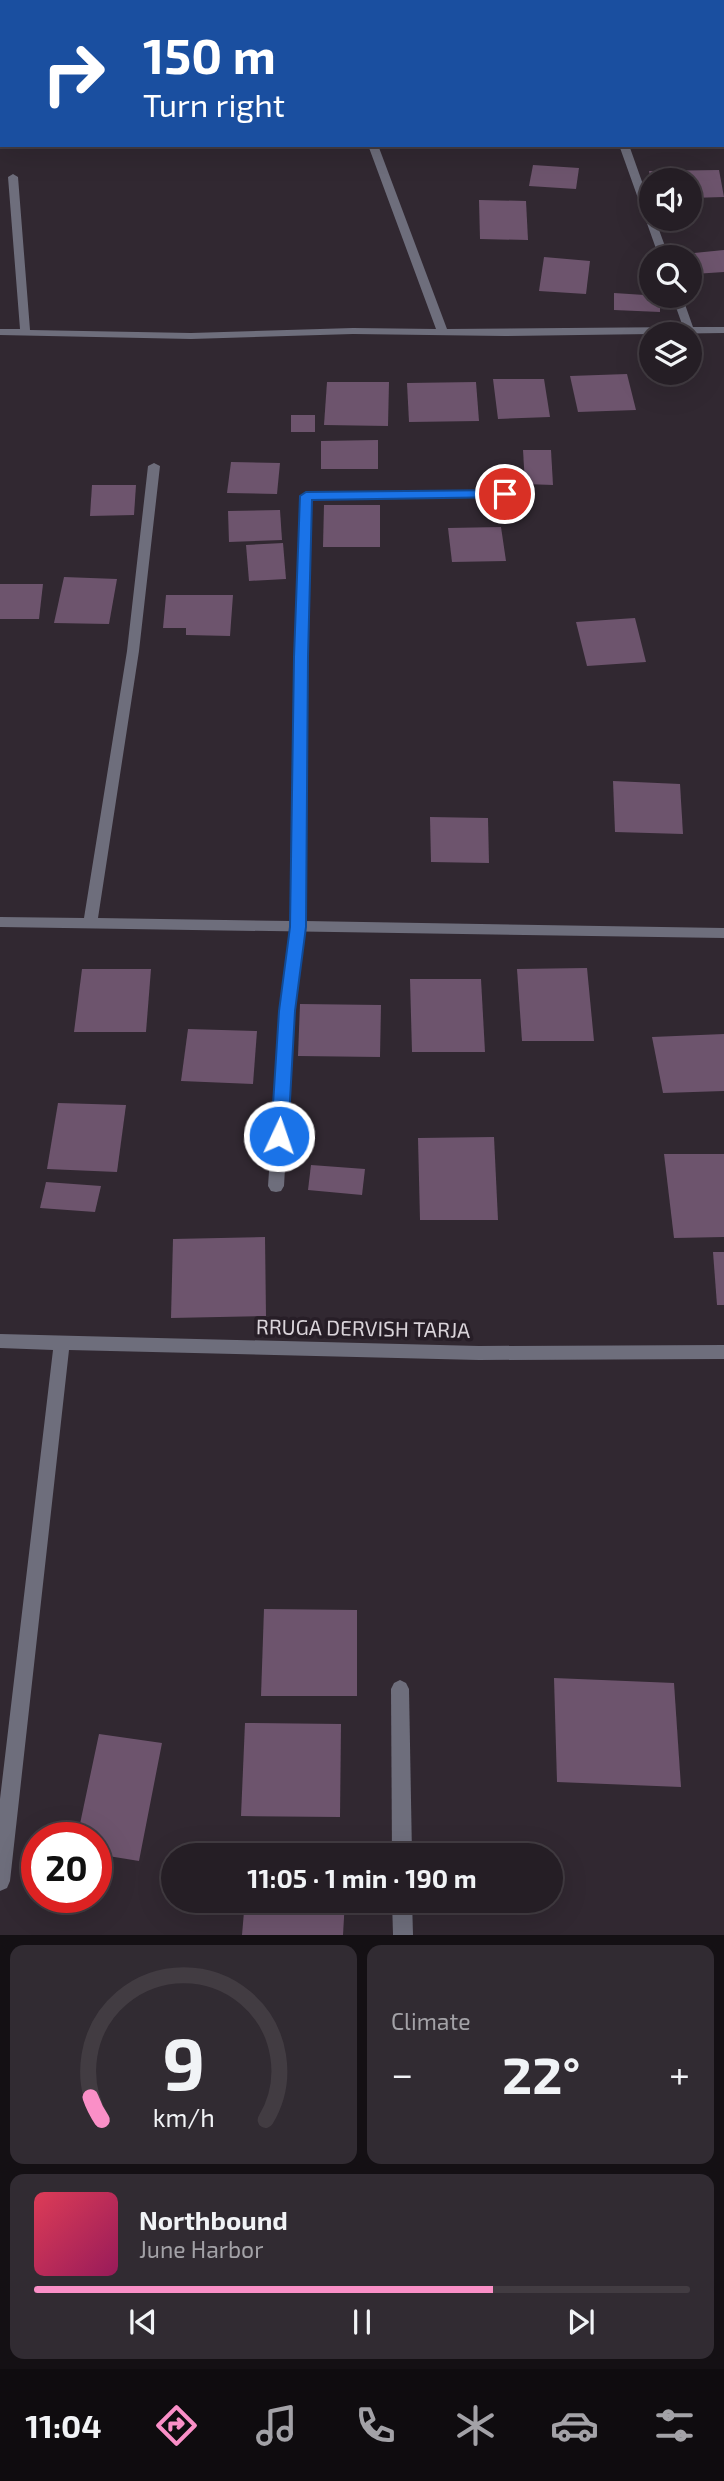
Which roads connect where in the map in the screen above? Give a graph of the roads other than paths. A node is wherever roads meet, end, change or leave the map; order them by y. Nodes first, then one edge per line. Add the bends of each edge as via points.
1 (374, 147) edge
2 (625, 147) edge
3 (13, 177) dead end
4 (660, 245) edge
5 (442, 330) junction
6 (702, 330) edge
7 (724, 330) edge
8 (639, 331) edge
9 (0, 332) edge
10 (25, 332) junction
11 (154, 466) dead end
12 (505, 494) dead end
13 (0, 922) edge
14 (90, 924) junction
15 (298, 927) junction
16 (724, 933) edge
17 (276, 1186) dead end
18 (0, 1341) edge
19 (62, 1342) junction
20 (724, 1352) edge
21 (400, 1689) dead end
22 (402, 1843) edge
23 (0, 1881) edge
24 (402, 1913) edge
25 (403, 1935) edge

1 - 5 street
2 - 4 street
3 - 10 street
5 - 8 street
5 - 10 street via 191,336
6 - 7 street
9 - 10 street
11 - 14 street via 133,651
12 - 15 street via 306,496
13 - 14 street
14 - 15 street
15 - 16 street
15 - 17 street via 287,1011
18 - 19 street, RRUGA DERVISH TARJA
19 - 20 street, RRUGA DERVISH TARJA via 479,1353
19 - 23 street
21 - 22 street
24 - 25 street

